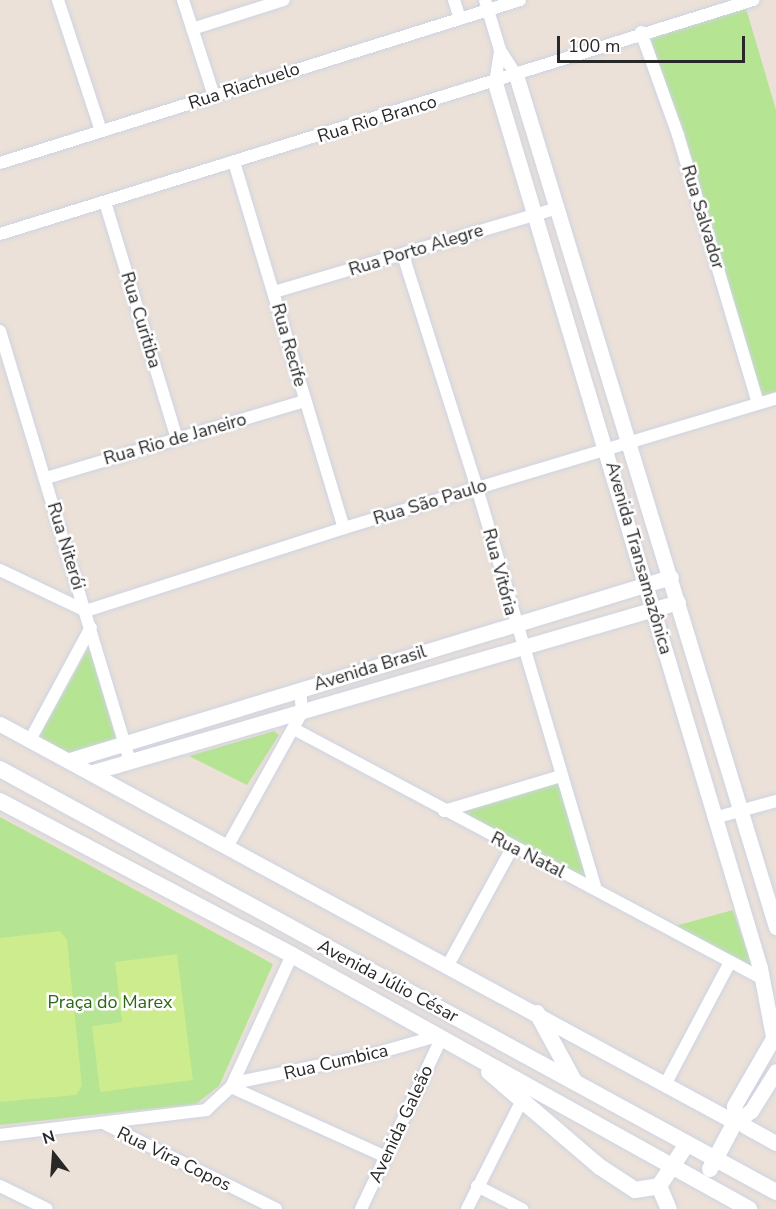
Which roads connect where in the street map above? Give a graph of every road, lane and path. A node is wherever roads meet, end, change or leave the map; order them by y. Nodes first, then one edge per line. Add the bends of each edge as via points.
1 (58, 0) edge
2 (183, 0) edge
3 (284, 0) edge
4 (454, 0) edge
5 (520, 0) edge
6 (753, 0) edge
7 (487, 3) edge
8 (460, 18) junction
9 (192, 29) junction
10 (641, 32) junction
11 (500, 50) junction
12 (516, 75) junction
13 (495, 83) junction
14 (214, 96) junction
15 (101, 131) junction
16 (234, 162) junction
17 (0, 163) edge
18 (105, 202) junction
19 (558, 208) junction
20 (532, 215) junction
21 (0, 234) edge
22 (403, 255) junction
23 (274, 292) junction
24 (0, 330) edge
25 (776, 398) edge
26 (305, 401) junction
27 (758, 403) junction
28 (177, 439) junction
29 (630, 442) junction
30 (607, 448) junction
31 (46, 478) junction
32 (477, 488) junction
33 (344, 528) junction
34 (0, 570) edge
35 (671, 577) junction
36 (647, 584) junction
37 (678, 602) junction
38 (655, 609) junction
39 (86, 611) junction
40 (515, 625) junction
41 (91, 627) junction
42 (522, 645) junction
43 (300, 690) junction
44 (302, 712) junction
45 (0, 724) edge
46 (294, 729) junction
47 (30, 740) junction
48 (124, 742) junction
49 (70, 760) junction
50 (130, 761) junction
51 (0, 769) edge
52 (93, 772) junction
53 (561, 776) junction
54 (0, 801) edge
55 (776, 801) edge
56 (444, 811) junction
57 (741, 811) junction
58 (714, 818) junction
59 (227, 847) junction
60 (512, 848) junction
61 (596, 889) junction
62 (776, 927) edge
63 (292, 955) junction
64 (730, 962) junction
65 (448, 965) junction
66 (763, 979) junction
67 (537, 1013) junction
68 (775, 1035) edge
69 (439, 1038) junction
70 (471, 1055) junction
71 (776, 1071) edge
72 (574, 1082) junction
73 (666, 1083) junction
74 (233, 1085) junction
75 (520, 1102) junction
76 (736, 1122) junction
77 (105, 1124) junction
78 (0, 1135) edge
79 (776, 1143) edge
80 (687, 1144) junction
81 (384, 1156) junction
82 (714, 1160) junction
83 (674, 1164) junction
84 (704, 1181) junction
85 (0, 1186) edge
86 (477, 1186) junction
87 (659, 1186) junction
88 (776, 1192) edge
89 (47, 1209) edge
90 (276, 1209) edge
91 (361, 1209) edge
92 (467, 1209) edge
93 (522, 1209) edge
94 (669, 1209) edge
95 (749, 1209) edge

1 - 15 street
2 - 9 street
3 - 9 street
4 - 8 street
5 - 7 street, Rua Riachuelo
6 - 10 street, Rua Rio Branco
7 - 8 street, Rua Riachuelo
7 - 11 street
8 - 14 street, Rua Riachuelo
9 - 14 street
10 - 12 street, Rua Rio Branco
10 - 27 street, Rua Salvador via 678,135
11 - 12 street
11 - 13 street
12 - 13 street, Rua Rio Branco
12 - 19 street, Avenida Transamazônica
13 - 16 street, Rua Rio Branco
13 - 20 street, Avenida Transamazônica
14 - 15 street, Rua Riachuelo
15 - 17 street, Rua Riachuelo
16 - 18 street, Rua Rio Branco
16 - 23 street, Rua Recife
18 - 21 street, Rua Rio Branco
18 - 28 street, Rua Curitiba
19 - 20 street, Rua Porto Alegre
19 - 29 street, Avenida Transamazônica
20 - 22 street, Rua Porto Alegre
20 - 30 street, Avenida Transamazônica
22 - 23 street, Rua Porto Alegre
22 - 32 street, Rua Vitória
23 - 26 street, Rua Recife
24 - 31 street, Rua Niterói
25 - 27 street, Rua São Paulo
26 - 28 street, Rua Rio de Janeiro
26 - 33 street, Rua Recife
27 - 29 street, Rua São Paulo
28 - 31 street, Rua Rio de Janeiro
29 - 30 street, Rua São Paulo
29 - 35 street, Avenida Transamazônica
30 - 32 street, Rua São Paulo
30 - 36 street, Avenida Transamazônica
31 - 39 street, Rua Niterói
32 - 33 street, Rua São Paulo
32 - 40 street, Rua Vitória
33 - 39 street, Rua São Paulo
34 - 39 street
35 - 36 street, Avenida Brasil
35 - 37 street, Avenida Transamazônica
36 - 38 street, Avenida Transamazônica
36 - 40 street, Avenida Brasil
37 - 38 street, Avenida Brasil
37 - 57 street, Avenida Transamazônica
38 - 42 street, Avenida Brasil
38 - 58 street, Avenida Transamazônica
39 - 41 street, Rua Niterói
40 - 42 street, Rua Vitória
40 - 43 street, Avenida Brasil
41 - 47 street
41 - 48 street, Rua Niterói
42 - 44 street, Avenida Brasil
42 - 53 street, Rua Vitória
43 - 44 street
43 - 48 street, Avenida Brasil
44 - 46 street
44 - 50 street, Avenida Brasil
45 - 47 street
46 - 56 street, Rua Natal
46 - 59 street
47 - 49 street
48 - 49 street, Avenida Brasil
48 - 50 street, Rua Niterói
49 - 52 street
50 - 52 street, Avenida Brasil
51 - 72 main road, Avenida Júlio César
52 - 59 street
53 - 56 street
53 - 61 street, Rua Vitória
54 - 63 main road, Avenida Júlio César
55 - 57 street
56 - 60 street, Rua Natal
57 - 58 street
57 - 62 street, Avenida Transamazônica
58 - 66 street, Avenida Transamazônica
59 - 65 street
60 - 61 street, Rua Natal
60 - 65 street
61 - 64 street, Rua Natal
63 - 69 main road, Avenida Júlio César
63 - 74 street
64 - 66 street, Rua Natal
64 - 73 street
65 - 67 street
66 - 68 street, Avenida Transamazônica
67 - 72 main road
67 - 73 street
68 - 76 street via 734,1106
69 - 70 main road, Avenida Júlio César
69 - 74 street, Rua Cumbica
69 - 81 street, Avenida Galeão
70 - 75 main road
70 - 83 main road, Avenida Júlio César
71 - 76 street via 752,1111
72 - 80 main road, Avenida Júlio César
73 - 76 street
74 - 77 street via 219,1101 199,1113
74 - 81 street
75 - 86 street
75 - 87 main road via 600,1167 635,1190
76 - 79 street
76 - 82 main road
77 - 78 street
77 - 90 street, Rua Vira Copos
80 - 82 main road, Avenida Júlio César
80 - 83 main road
81 - 91 street, Avenida Galeão
82 - 84 main road
82 - 88 main road, Avenida Júlio César
83 - 84 main road, Avenida Júlio César
83 - 87 main road
84 - 95 main road, Avenida Júlio César
85 - 89 street
86 - 92 street
86 - 93 street
87 - 94 main road

